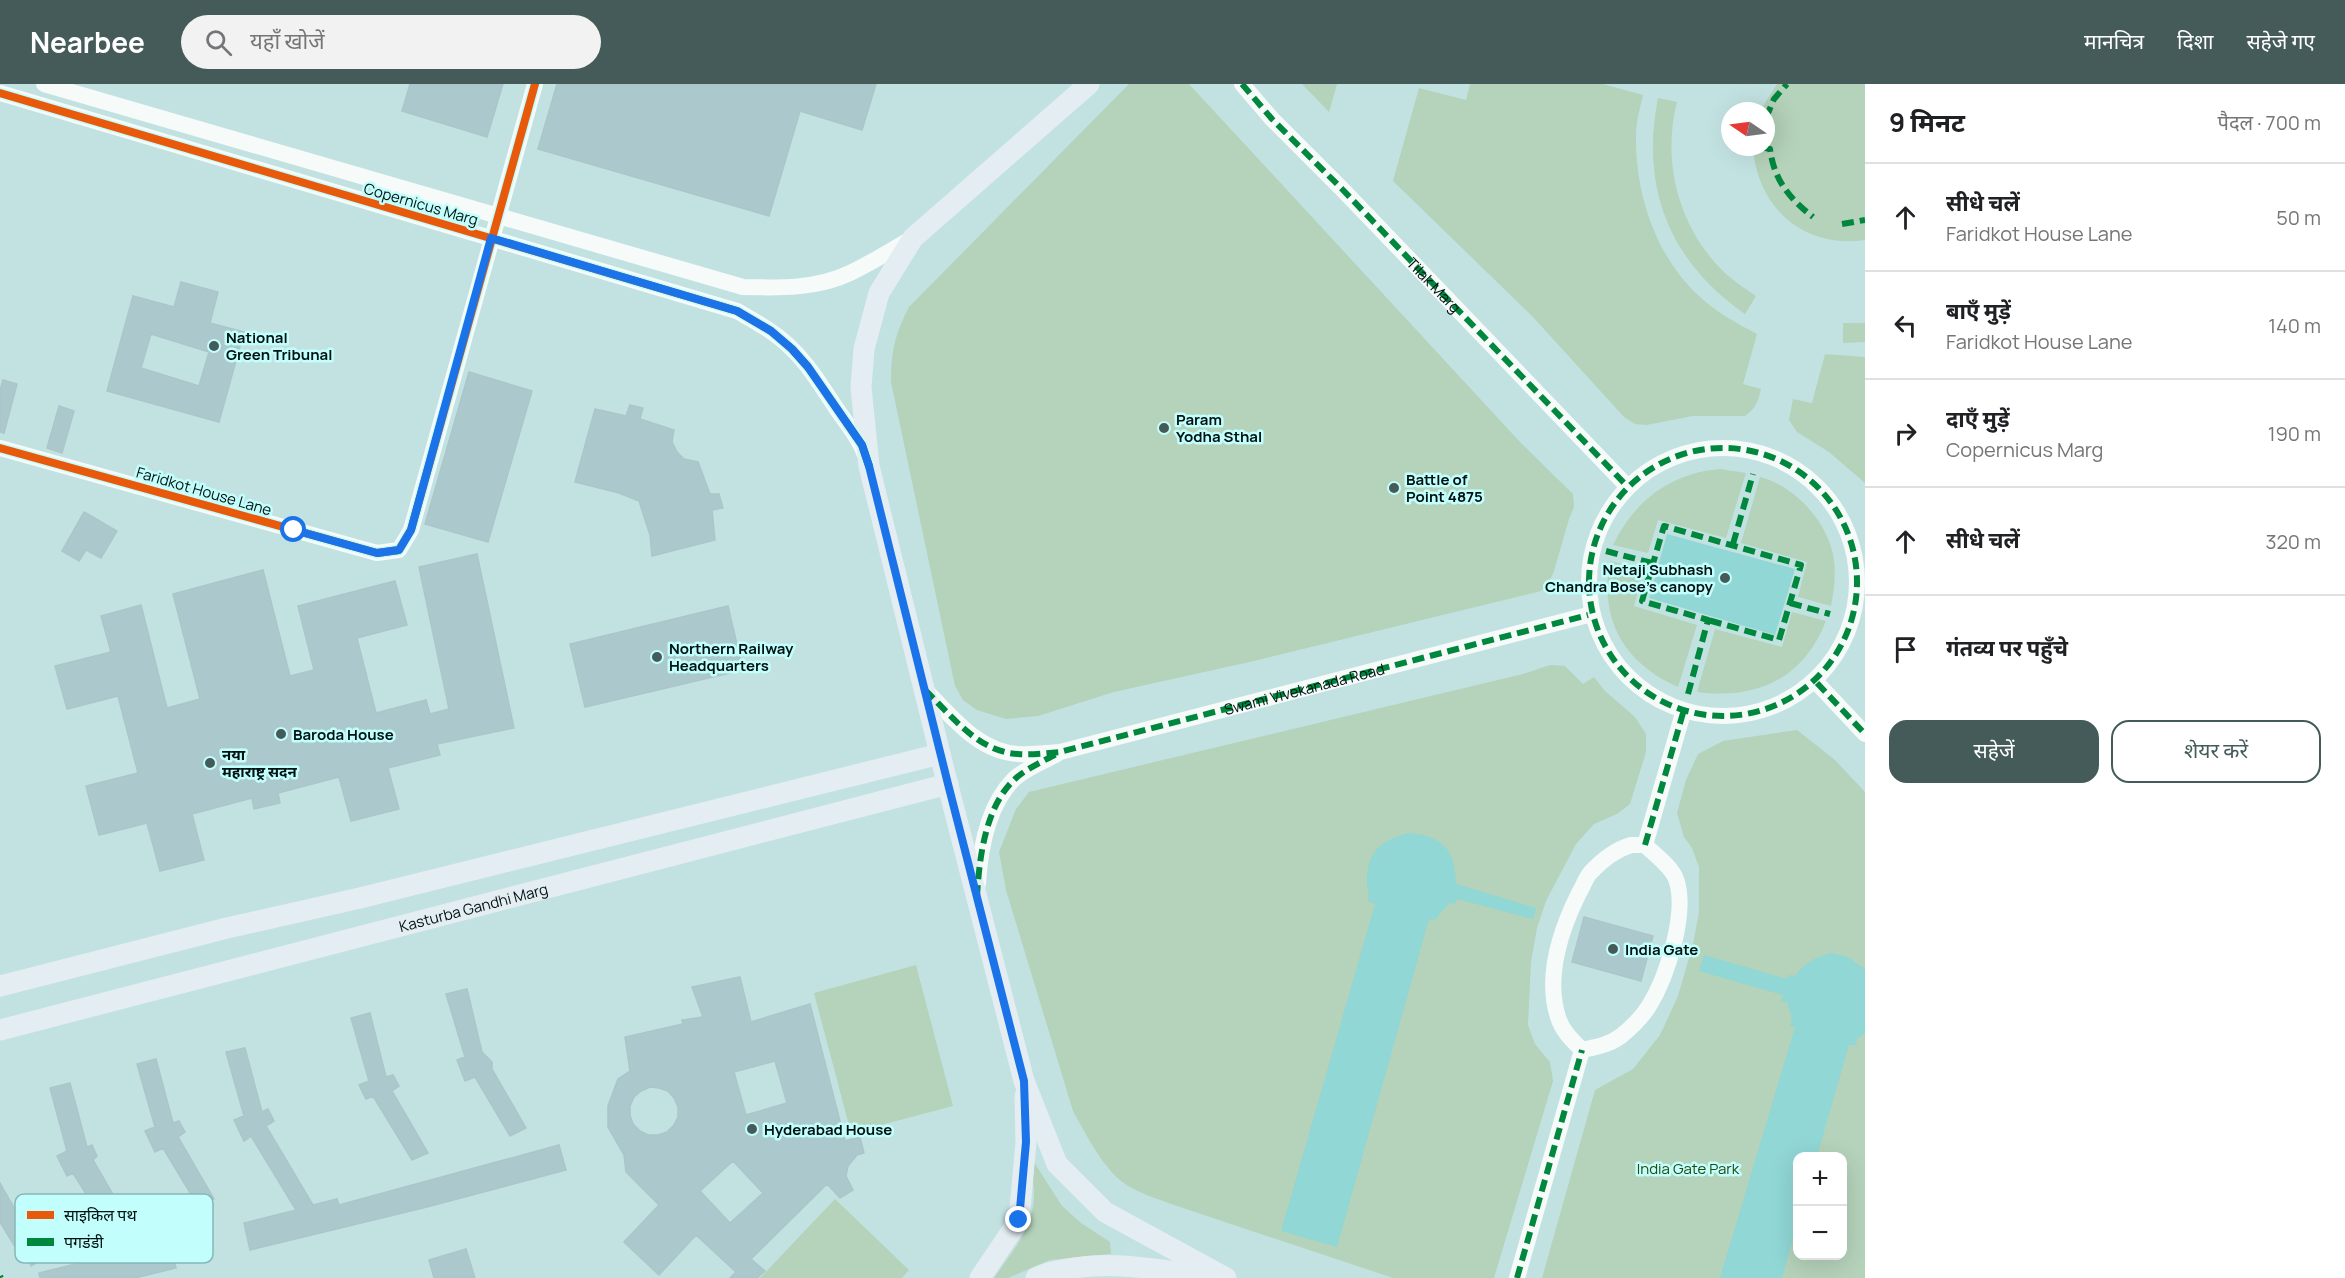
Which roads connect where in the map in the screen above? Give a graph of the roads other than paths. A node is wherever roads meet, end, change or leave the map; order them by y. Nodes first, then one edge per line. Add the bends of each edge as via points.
1 (44, 84) edge
2 (535, 84) edge
3 (1089, 84) edge
4 (1242, 84) edge
5 (0, 93) edge
6 (498, 216) junction
7 (491, 238) junction
8 (913, 238) junction
9 (743, 287) junction
10 (737, 311) junction
11 (0, 448) edge
12 (869, 466) junction
13 (1626, 485) junction
14 (1861, 551) edge
15 (1588, 615) junction
16 (1817, 682) junction
17 (925, 690) junction
18 (1683, 713) junction
19 (1865, 734) edge
20 (1060, 752) junction
21 (940, 753) junction
22 (948, 784) junction
23 (1645, 845) junction
24 (977, 897) junction
25 (0, 986) edge
26 (0, 1030) edge
27 (1582, 1050) junction
28 (1024, 1081) junction
29 (980, 1278) edge
30 (1036, 1278) edge
31 (1221, 1278) edge
32 (1226, 1278) edge
33 (1517, 1278) edge

1 - 6 street, Copernicus Marg
2 - 6 street
3 - 8 main road
4 - 13 street, Tilak Marg
5 - 7 street, Copernicus Marg
6 - 7 street
6 - 9 street, Copernicus Marg
7 - 10 street, Copernicus Marg
7 - 11 street, Faridkot House Lane via 411,530 399,550 377,553
8 - 9 street, Copernicus Marg via 849,274 829,280 799,287
8 - 12 main road via 879,293 864,349 861,387
9 - 10 street
10 - 12 street, Copernicus Marg via 771,331 808,367 862,445
12 - 17 main road
13 - 14 street via 1651,469 1702,452 1727,449 1759,453 1809,476 1836,502
13 - 15 street via 1605,519 1595,549 1587,582
14 - 16 street via 1849,619 1838,648
15 - 18 street via 1610,658 1630,682
15 - 20 street, Swami Vivekanada Road
16 - 18 street via 1789,701 1747,712
16 - 19 street
17 - 20 street via 968,733 993,749 1018,754
17 - 21 main road
18 - 23 street
20 - 24 street via 1014,779 996,803 979,864
21 - 22 main road
21 - 25 main road
22 - 24 main road
22 - 26 main road, Kasturba Gandhi Marg
23 - 27 street via 1615,850 1589,874 1562,933 1554,979 1555,1001 1558,1018
23 - 27 street via 1676,879 1677,926 1666,970 1648,1008 1621,1036 1608,1044
24 - 28 main road
27 - 33 street
28 - 29 main road via 1026,1142 1019,1220
28 - 32 main road via 1057,1164 1105,1212
30 - 31 main road via 1080,1266 1118,1264

